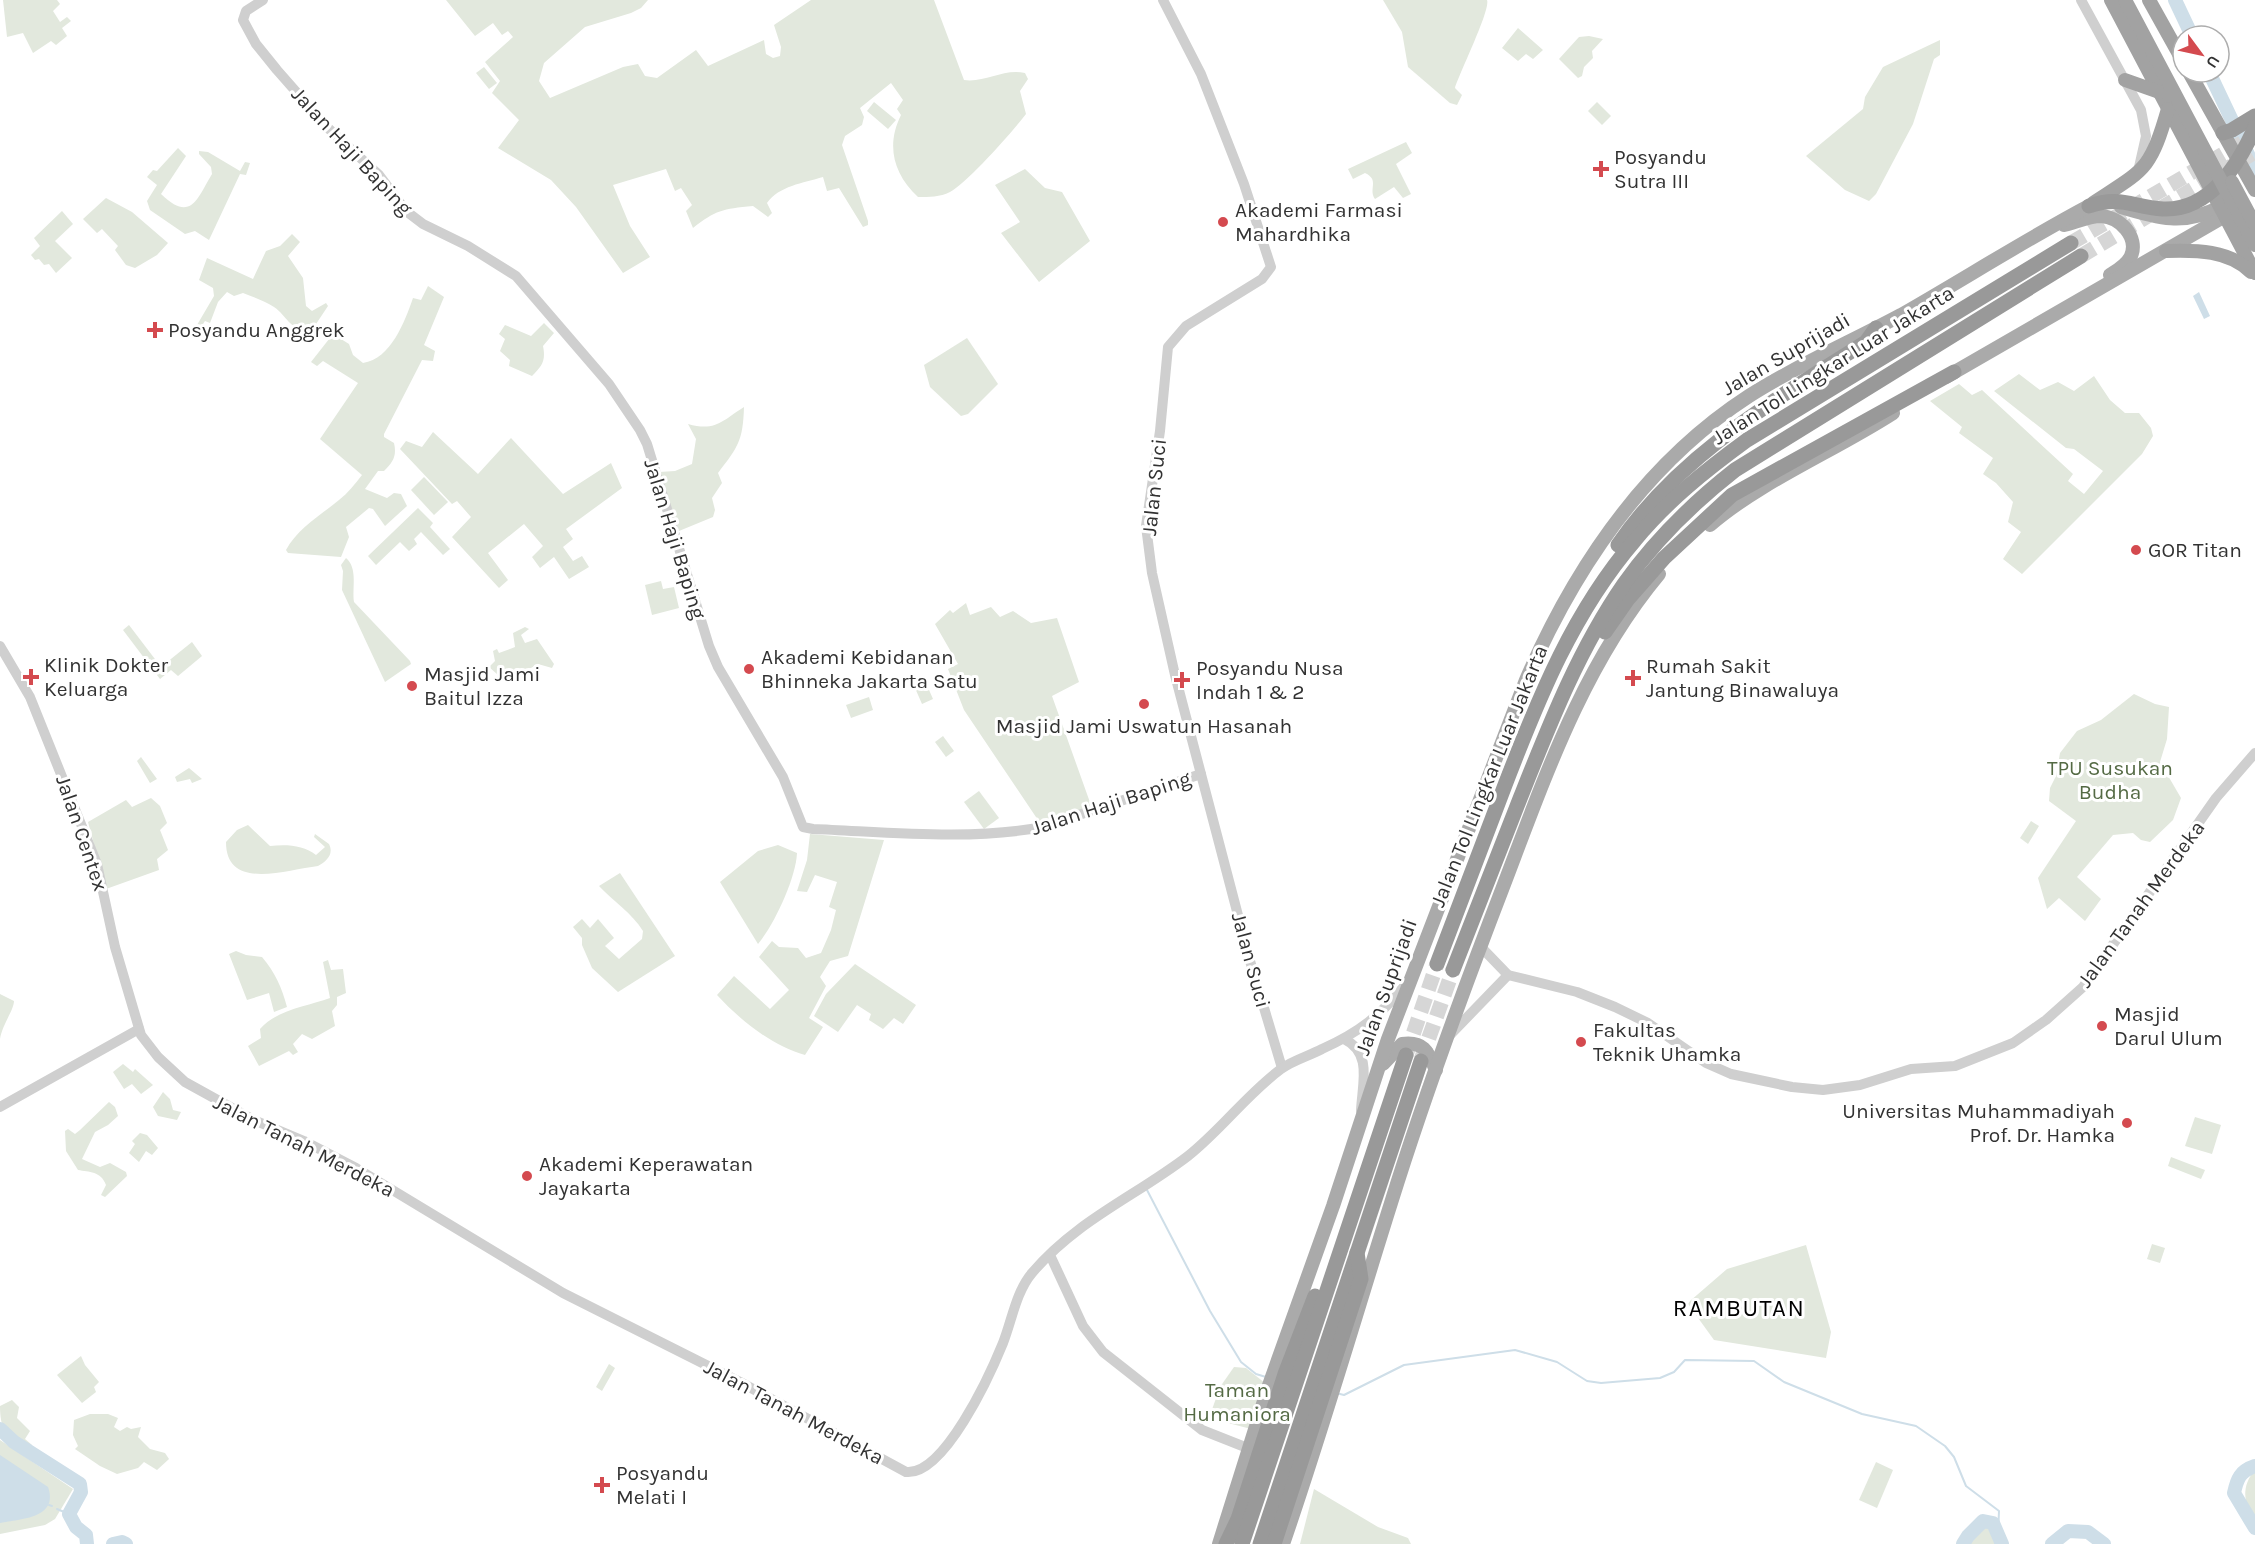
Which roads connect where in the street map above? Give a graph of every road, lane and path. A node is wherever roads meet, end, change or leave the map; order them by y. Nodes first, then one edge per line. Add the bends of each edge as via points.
1 (263, 0) edge
2 (1163, 0) edge
3 (2081, 0) edge
4 (2111, 0) edge
5 (2126, 0) edge
6 (2135, 0) edge
7 (2150, 0) edge
8 (2171, 39) edge
9 (2126, 80) junction
10 (2201, 84) edge
11 (2159, 92) junction
12 (2168, 109) junction
13 (2241, 126) edge
14 (2243, 151) junction
15 (2135, 176) junction
16 (2213, 190) junction
17 (2255, 191) edge
18 (2089, 206) junction
19 (2255, 207) edge
20 (2222, 211) junction
21 (2255, 225) edge
22 (2042, 231) junction
23 (2234, 235) junction
24 (2071, 243) tunnel mouth
25 (2255, 245) edge
26 (2166, 251) junction
27 (2081, 256) tunnel mouth
28 (2255, 274) edge
29 (2056, 314) junction
30 (1876, 328) junction
31 (1954, 372) junction
32 (0, 646) edge
33 (1560, 652) junction
34 (1575, 668) junction
35 (2255, 753) edge
36 (1201, 774) junction
37 (1480, 946) junction
38 (1437, 964) tunnel mouth
39 (1453, 970) tunnel mouth
40 (1508, 975) junction
41 (1412, 977) junction
42 (139, 1029) junction
43 (1448, 1036) junction
44 (1344, 1040) junction
45 (1406, 1055) tunnel mouth
46 (1421, 1061) tunnel mouth
47 (1282, 1068) junction
48 (1436, 1070) junction
49 (1376, 1076) junction
50 (0, 1107) edge
51 (1361, 1122) junction
52 (1050, 1255) junction
53 (1286, 1373) junction
54 (1326, 1383) junction
55 (1279, 1393) junction
56 (1321, 1400) junction
57 (1250, 1449) junction
58 (1219, 1544) edge
59 (1226, 1544) edge
60 (1242, 1544) edge
61 (1260, 1544) edge
62 (1274, 1544) edge
63 (1283, 1544) edge

1 - 36 street, Jalan Haji Baping via 246,11 243,20 280,74 328,128 379,175 406,211 521,280 609,384 640,430 709,646 783,777 803,826 891,832 1019,831 1043,827
2 - 36 street, Jalan Suci via 1202,74 1271,267 1262,279 1186,326 1171,342 1166,355 1146,536 1159,606
3 - 9 street
4 - 11 highway
5 - 25 highway, bridge
6 - 21 highway, bridge
7 - 8 highway
9 - 11 highway
9 - 15 street via 2145,124 2145,147
10 - 13 highway
11 - 12 highway
12 - 15 highway via 2154,154
12 - 16 highway
13 - 14 highway
13 - 14 highway
14 - 16 highway
14 - 17 highway
15 - 18 highway
16 - 17 highway
16 - 18 highway via 2172,209 2111,200
16 - 20 highway
17 - 20 highway
18 - 20 main road, Jalan Suprijadi via 2109,204 2175,220
18 - 22 main road, Jalan Suprijadi
19 - 23 highway via 2243,208 2238,213
20 - 23 highway
20 - 26 main road
22 - 29 main road via 2108,217 2124,227 2133,245 2123,266
22 - 30 main road, Jalan Suprijadi
23 - 28 highway
24 - 33 highway, Jalan Tol Lingkar Luar Jakarta via 1746,440 1709,468 1635,540 1607,575
26 - 28 highway via 2221,255 2238,261
26 - 29 main road
27 - 34 highway, Jalan Tol Lingkar Luar Jakarta via 1723,480 1675,524 1638,566
29 - 31 main road
30 - 33 highway via 1866,342 1710,446 1659,494 1586,592 1572,615
30 - 41 main road, Jalan Suprijadi via 1751,394 1722,415 1655,476 1597,546 1558,612 1526,680
31 - 34 highway via 1725,501 1664,558
31 - 37 main road via 1851,440 1734,506 1684,548 1645,591 1613,636 1574,710
32 - 42 street, Jalan Centex via 30,698 97,864 115,947
33 - 38 highway, Jalan Tol Lingkar Luar Jakarta via 1541,692
34 - 39 highway, Jalan Tol Lingkar Luar Jakarta via 1537,754
35 - 40 street, Jalan Tanah Merdeka via 2216,798 2082,987 2024,1036 1966,1063 1911,1069 1835,1090 1792,1087 1723,1072 1656,1027 1615,1007 1577,992
36 - 47 street, Jalan Suci
37 - 40 street
37 - 43 main road
40 - 43 street
41 - 44 street, Jalan Tanah Merdeka via 1380,1014
41 - 49 main road, Jalan Suprijadi
42 - 50 street
42 - 52 street, Jalan Tanah Merdeka via 158,1057 198,1092 357,1168 564,1293 906,1472 925,1468 952,1440 998,1354 1014,1306 1031,1274
43 - 48 main road
44 - 47 street, Jalan Tanah Merdeka
44 - 51 street via 1356,1046 1365,1065
45 - 53 highway via 1344,1234 1332,1252
46 - 54 highway via 1357,1252
47 - 52 street, Jalan Tanah Merdeka via 1195,1150 1094,1216
48 - 49 main road via 1427,1049 1409,1043 1394,1049
48 - 54 main road
49 - 51 main road, Jalan Suprijadi
51 - 53 main road, Jalan Suprijadi
52 - 57 street via 1083,1326 1103,1352 1202,1430
53 - 55 highway
54 - 56 highway
55 - 57 main road
55 - 59 highway via 1238,1519
55 - 60 highway
56 - 61 highway
56 - 62 highway
56 - 63 main road
57 - 58 main road

